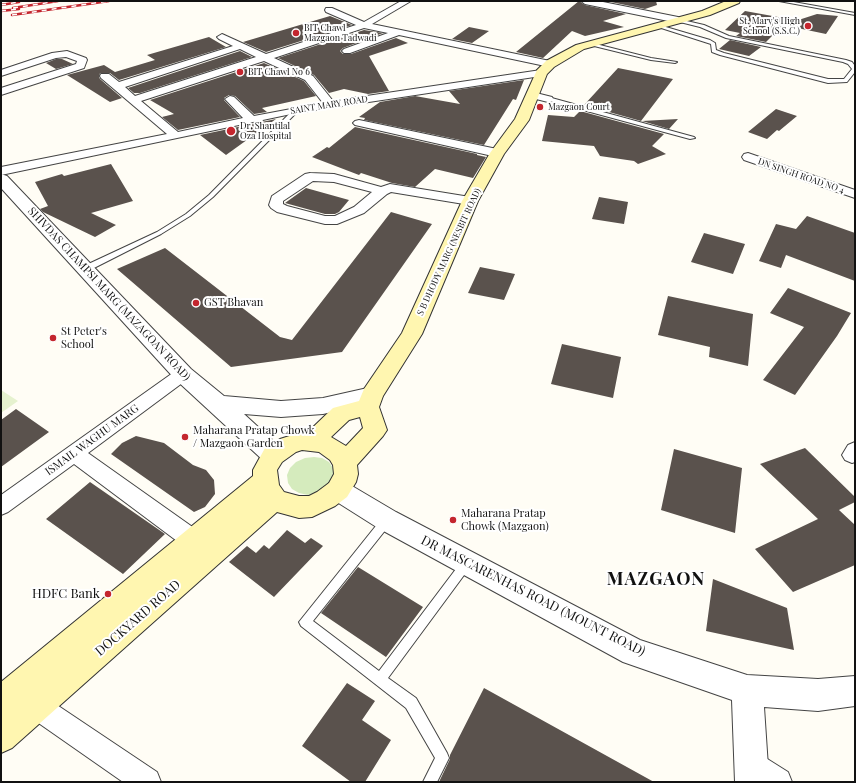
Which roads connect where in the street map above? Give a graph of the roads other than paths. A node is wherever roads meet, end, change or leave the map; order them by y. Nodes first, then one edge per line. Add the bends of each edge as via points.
1 (406, 1) edge
2 (585, 1) edge
3 (735, 1) edge
4 (781, 1) edge
5 (329, 10) dead end
6 (855, 14) edge
7 (678, 20) junction
8 (364, 25) junction
9 (656, 26) junction
10 (396, 33) junction
11 (222, 37) dead end
12 (592, 44) junction
13 (241, 46) junction
14 (347, 51) dead end
15 (266, 58) junction
16 (675, 62) dead end
17 (550, 64) junction
18 (1, 73) edge
19 (541, 73) junction
20 (105, 76) dead end
21 (118, 86) junction
22 (1, 92) edge
23 (532, 96) junction
24 (230, 99) dead end
25 (548, 99) joint
26 (134, 100) junction
27 (330, 105) junction
28 (296, 110) junction
29 (252, 120) junction
30 (359, 123) dead end
31 (176, 136) junction
32 (692, 138) dead end
33 (497, 154) junction
34 (748, 157) dead end
35 (1, 171) edge
36 (1, 179) edge
37 (382, 191) junction
38 (855, 194) edge
39 (470, 201) junction
40 (85, 269) junction
41 (182, 374) junction
42 (370, 401) junction
43 (218, 404) junction
44 (313, 442) junction
45 (73, 453) junction
46 (342, 476) junction
47 (271, 478) junction
48 (1, 506) edge
49 (387, 520) junction
50 (193, 540) junction
51 (467, 563) junction
52 (380, 679) junction
53 (747, 690) junction
54 (855, 691) edge
55 (1, 702) edge
56 (36, 706) junction
57 (1, 737) edge
58 (751, 773) edge
59 (147, 782) edge
60 (430, 782) edge
61 (778, 782) edge

1 - 8 street
2 - 7 street
3 - 7 main road, S B DHODY MARG (NESBIT ROAD) via 706,13
4 - 6 lane
5 - 8 street
7 - 9 main road, S B DHODY MARG (NESBIT ROAD)
7 - 9 lane via 702,26 728,37 844,61 855,69 845,81 828,81 722,54 714,51 713,43
8 - 10 street
8 - 15 street
9 - 12 main road, S B DHODY MARG (NESBIT ROAD)
10 - 14 street
10 - 17 street
11 - 13 street
12 - 16 lane via 651,59
12 - 17 main road, S B DHODY MARG (NESBIT ROAD) via 580,47
13 - 15 street
13 - 21 street
15 - 26 street
15 - 27 street via 309,78
17 - 19 main road, S B DHODY MARG (NESBIT ROAD)
18 - 22 street via 56,55 67,54 82,60 80,66
19 - 23 main road, S B DHODY MARG (NESBIT ROAD)
19 - 27 street, SAINT MARY ROAD
20 - 21 street
21 - 26 street
23 - 25 street
23 - 33 main road, S B DHODY MARG (NESBIT ROAD) via 522,120
24 - 29 street
25 - 32 lane
26 - 31 street
27 - 28 street, SAINT MARY ROAD
28 - 29 street, SAINT MARY ROAD
28 - 40 lane via 211,196 188,215 158,233
29 - 31 street, SAINT MARY ROAD
30 - 33 street
31 - 35 street, SAINT MARY ROAD
33 - 39 main road, S B DHODY MARG (NESBIT ROAD)
34 - 38 street, DN SINGH ROAD NO 4
36 - 40 street, SHIVDAS CHAMPSI MARG (MAZAGOAN ROAD)
37 - 37 street via 359,210 337,220 325,220 282,209 276,205 277,199 310,177 334,178
37 - 39 street via 390,188
39 - 42 main road, S B DHODY MARG (NESBIT ROAD) via 412,334
40 - 41 street, SHIVDAS CHAMPSI MARG (MAZAGOAN ROAD)
41 - 43 street, SHIVDAS CHAMPSI MARG (MAZAGOAN ROAD)
41 - 45 street, ISMAIL WAGHU MARG
42 - 43 street via 281,409
42 - 44 main road via 341,414
42 - 46 main road via 375,430
43 - 47 street, SHIVDAS CHAMPSI MARG (MAZAGOAN ROAD)
44 - 46 main road via 327,445 338,453
44 - 47 main road via 288,445
45 - 48 street, ISMAIL WAGHU MARG
45 - 50 street
46 - 47 main road via 326,499 312,506 299,508 284,504
46 - 49 street, DR MASCARENHAS ROAD (MOUNT ROAD)
47 - 50 main road, DOCKYARD ROAD
47 - 56 main road, DOCKYARD ROAD
49 - 51 street, DR MASCARENHAS ROAD (MOUNT ROAD)
49 - 52 lane via 305,622
50 - 55 main road, DOCKYARD ROAD
51 - 52 lane
51 - 53 street, DR MASCARENHAS ROAD (MOUNT ROAD) via 634,652
52 - 60 lane via 411,703 438,748 442,758
53 - 54 street, DR MASCARENHAS ROAD (MOUNT ROAD) via 818,695
53 - 58 street
56 - 57 main road, DOCKYARD ROAD
56 - 59 street
58 - 61 street

